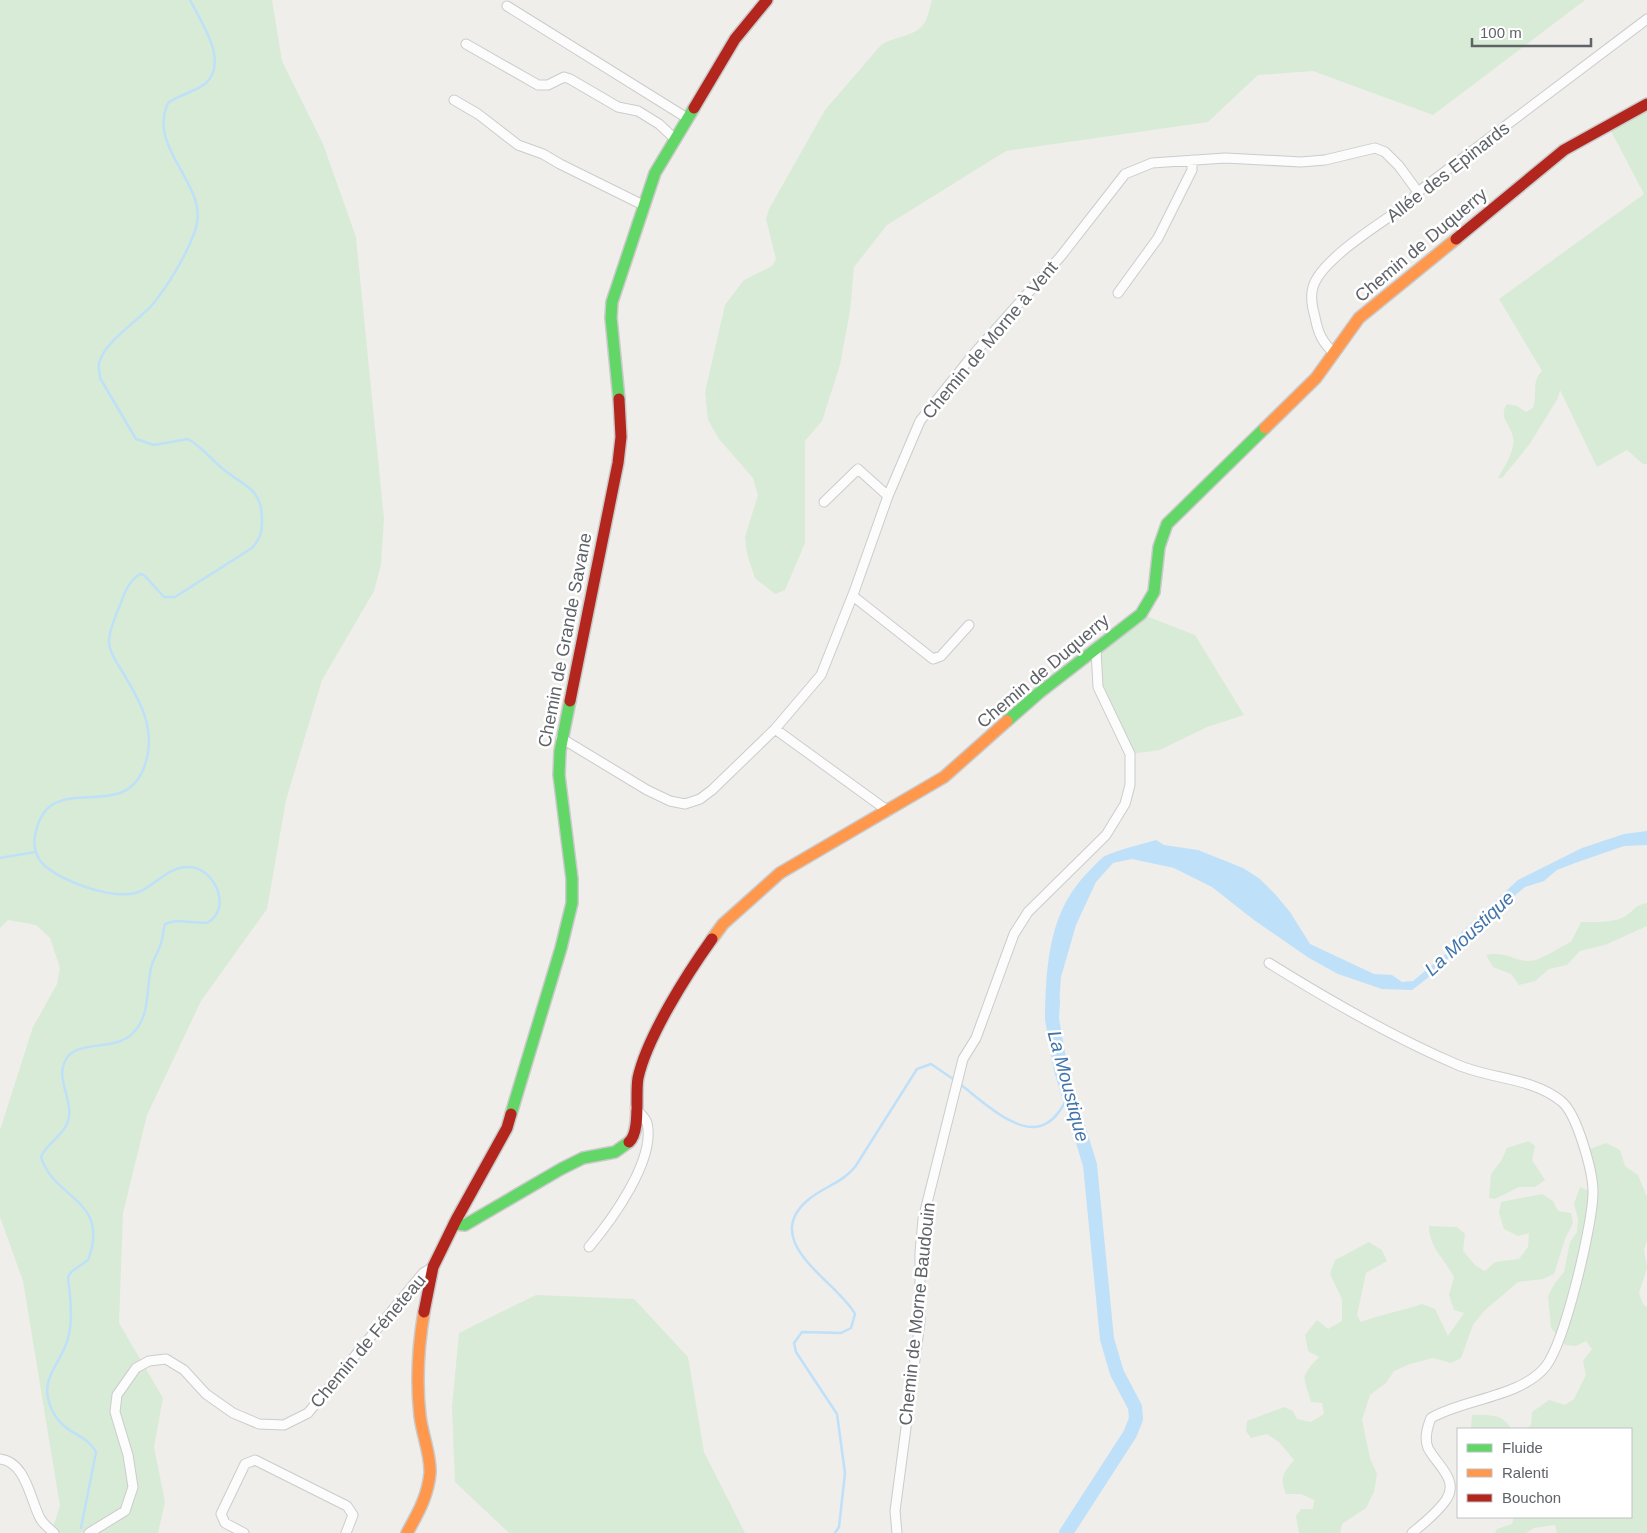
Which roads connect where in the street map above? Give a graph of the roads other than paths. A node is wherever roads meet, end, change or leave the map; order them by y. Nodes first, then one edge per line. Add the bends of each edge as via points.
1 (768, 0) edge
2 (508, 6) dead end
3 (1647, 18) edge
4 (466, 44) dead end
5 (454, 100) dead end
6 (1647, 104) edge
7 (687, 118) junction
8 (674, 138) junction
9 (1192, 160) junction
10 (1418, 192) junction
11 (643, 205) junction
12 (1118, 293) dead end
13 (1334, 354) junction
14 (888, 496) junction
15 (824, 502) dead end
16 (853, 596) junction
17 (969, 625) dead end
18 (1096, 650) junction
19 (775, 729) junction
20 (561, 738) junction
21 (888, 811) junction
22 (1269, 963) dead end
23 (634, 1108) junction
24 (454, 1224) junction
25 (589, 1247) dead end
26 (433, 1267) junction
27 (0, 1459) edge
28 (54, 1533) edge
29 (88, 1533) edge
30 (244, 1533) edge
31 (346, 1533) edge
32 (407, 1533) edge
33 (897, 1533) edge
34 (1412, 1533) edge

1 - 7 street, Chemin de Grande Savane via 735,40
2 - 7 street
3 - 10 street, Allée des Epinards
4 - 8 street via 538,85 548,85 564,76 618,107 638,111
5 - 11 street via 518,144
6 - 13 street, Chemin de Duquerry via 1580,140 1531,175 1372,306 1359,318
7 - 8 street, Chemin de Grande Savane
8 - 11 street, Chemin de Grande Savane via 654,173
9 - 10 street, Chemin de Morne à Vent via 1224,158 1302,162 1375,148 1385,152 1399,166
9 - 12 street via 1192,170 1158,238
9 - 14 street, Chemin de Morne à Vent via 1152,163 1125,174 920,422
10 - 13 street, Allée des Epinards via 1408,204 1320,272 1313,286 1312,302 1318,333
11 - 20 street, Chemin de Grande Savane via 612,302 621,438
13 - 18 street, Chemin de Duquerry via 1312,383 1167,524 1160,541 1158,584 1148,607
14 - 15 street via 858,469
14 - 16 street, Chemin de Morne à Vent
16 - 17 street via 933,659 941,656
16 - 19 street, Chemin de Morne à Vent via 821,675
18 - 21 street, Chemin de Duquerry via 1039,693 944,777
18 - 33 street, Chemin de Morne Baudouin via 1098,687 1130,754 1130,785 1117,819 1100,841 1028,912 1014,934 976,1038 963,1059 923,1219 920,1322 896,1511
19 - 20 street, Chemin de Morne à Vent via 712,790 685,804 670,801 648,790
19 - 21 street
20 - 24 street, Chemin de Grande Savane via 560,775 572,903 507,1128
21 - 23 street, Chemin de Duquerry via 780,873 722,924 653,1036 638,1079
22 - 34 street via 1331,1001 1418,1047 1461,1066 1543,1090 1562,1102 1576,1121 1588,1166 1593,1190 1590,1223 1557,1344 1546,1366 1531,1380 1483,1400 1442,1411 1431,1418 1426,1433 1428,1448 1442,1466 1450,1484 1448,1498
23 - 24 street, Chemin de Duquerry via 635,1133 625,1146 615,1152 583,1158 465,1225
23 - 25 street via 646,1122 648,1138 643,1162 603,1231
24 - 26 street, Chemin de Grande Savane
26 - 29 street, Chemin de Féneteau via 423,1273 308,1413 284,1425 258,1424 233,1413 206,1394 184,1370 166,1359 149,1361 136,1368 117,1395 114,1412 128,1455 133,1487 125,1511
26 - 32 street, Chemin de Grande Savane via 419,1340 417,1380 430,1471 424,1503
27 - 28 street via 7,1459 20,1470 41,1520
30 - 31 street via 225,1523 221,1514 245,1464 255,1460 347,1506 353,1515

